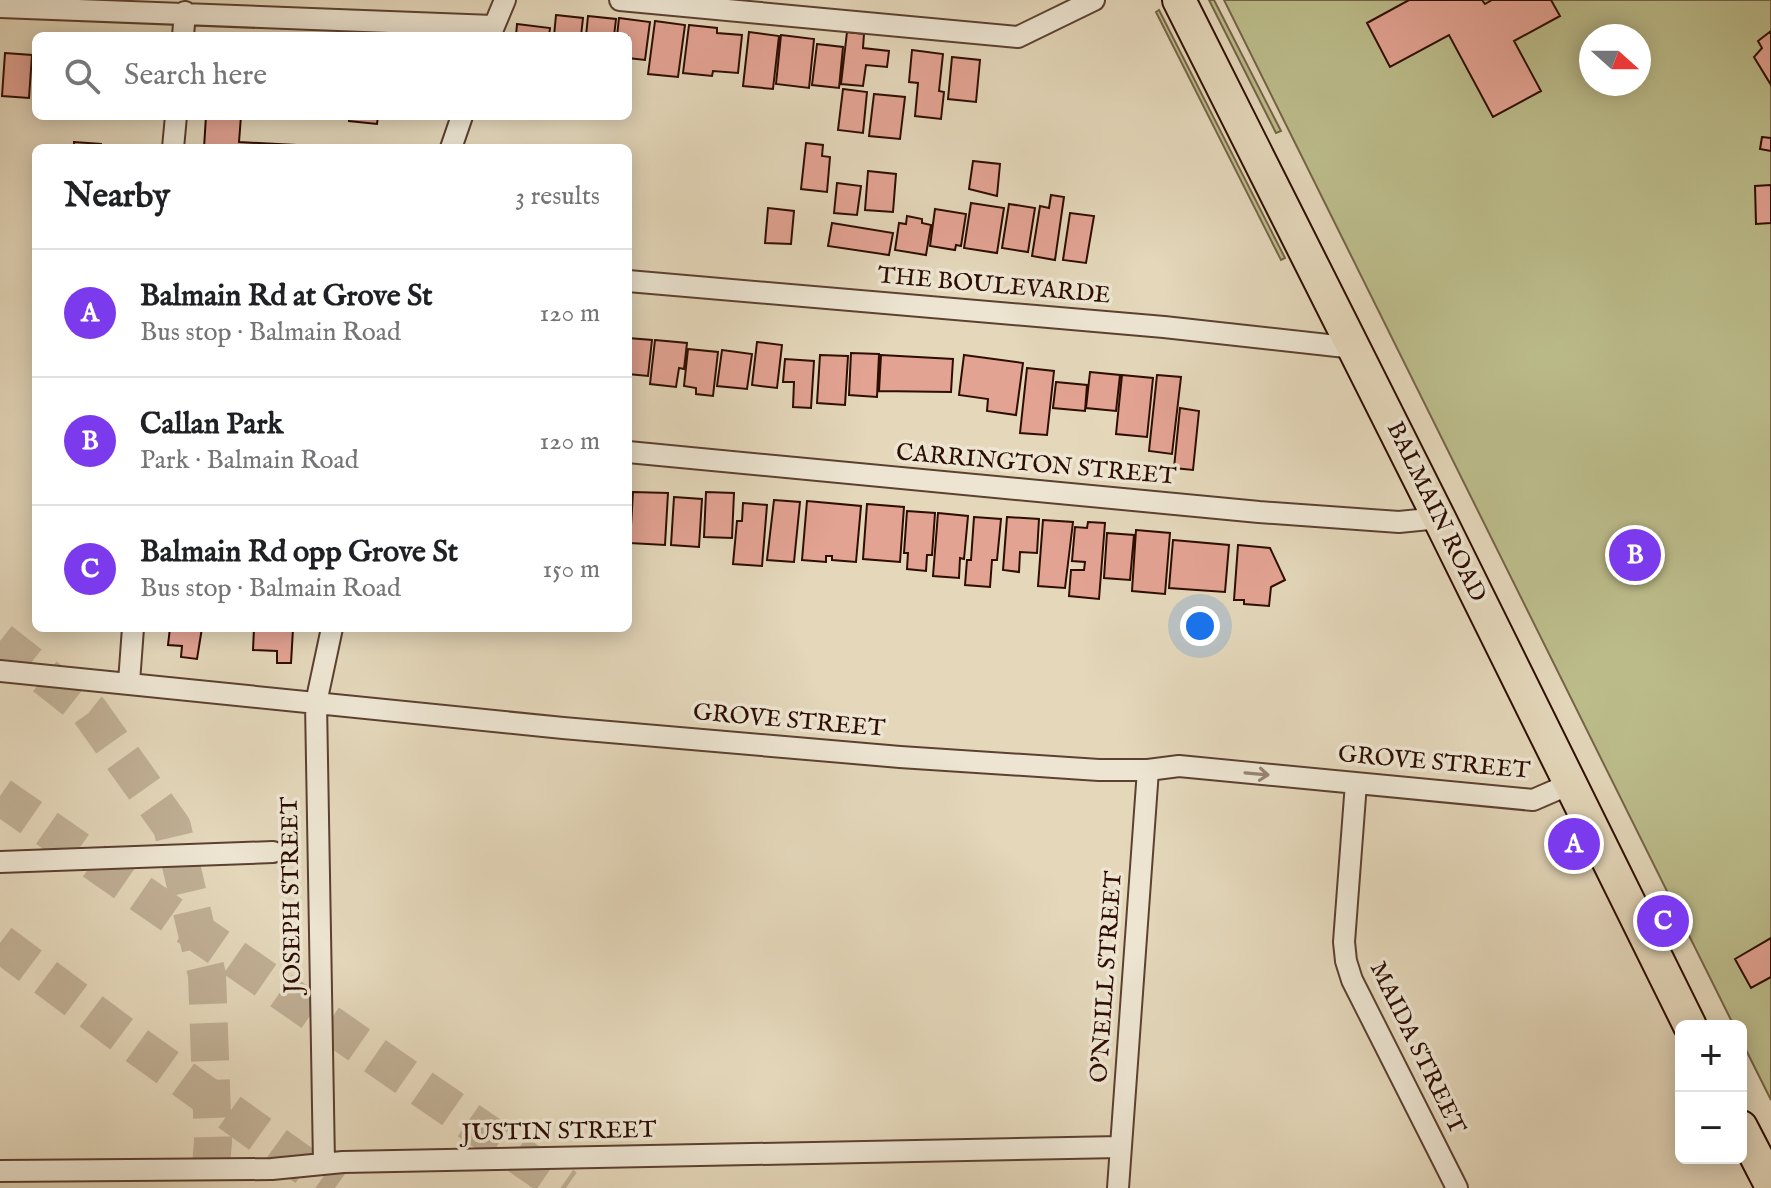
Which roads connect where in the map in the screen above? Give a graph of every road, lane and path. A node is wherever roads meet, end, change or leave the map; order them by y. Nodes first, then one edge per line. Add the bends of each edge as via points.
1 (505, 0) edge
2 (620, 0) edge
3 (1094, 0) edge
4 (1179, 0) edge
5 (0, 7) edge
6 (185, 12) junction
7 (491, 31) edge
8 (183, 32) edge
9 (176, 120) edge
10 (461, 120) edge
11 (173, 144) edge
12 (452, 144) edge
13 (632, 281) edge
14 (1355, 348) junction
15 (632, 452) edge
16 (1439, 518) junction
17 (133, 632) edge
18 (331, 632) edge
19 (0, 671) edge
20 (129, 682) junction
21 (316, 703) junction
22 (1148, 770) junction
23 (1356, 783) junction
24 (1570, 784) junction
25 (273, 852) dead end
26 (0, 862) edge
27 (1687, 1020) edge
28 (1747, 1139) edge
29 (1120, 1147) junction
30 (324, 1163) junction
31 (0, 1171) edge
32 (1771, 1185) edge
33 (1118, 1188) edge
34 (1457, 1188) edge

1 - 7 street
2 - 3 street via 1018,37
4 - 14 main road, BALMAIN ROAD
5 - 6 street
6 - 7 street
6 - 8 street
9 - 11 street
10 - 12 street
13 - 14 street, THE BOULEVARDE
14 - 16 main road, BALMAIN ROAD
15 - 16 street, CARRINGTON STREET via 1273,513 1399,522
16 - 24 main road, BALMAIN ROAD
17 - 20 street
18 - 21 street, JOSEPH STREET
19 - 20 street, GROVE STREET
20 - 21 street, GROVE STREET
21 - 22 street, GROVE STREET via 900,757
21 - 30 street, JOSEPH STREET
22 -> 23 street, GROVE STREET via 1179,766
22 - 29 street, O'NEILL STREET
23 - 24 street, GROVE STREET via 1533,800
23 - 34 street, MAIDA STREET via 1346,961
24 - 27 main road, BALMAIN ROAD
25 - 26 street
28 - 32 main road
29 - 30 street, JUSTIN STREET
29 - 33 street, O'NEILL STREET
30 - 31 street, JUSTIN STREET via 272,1169

